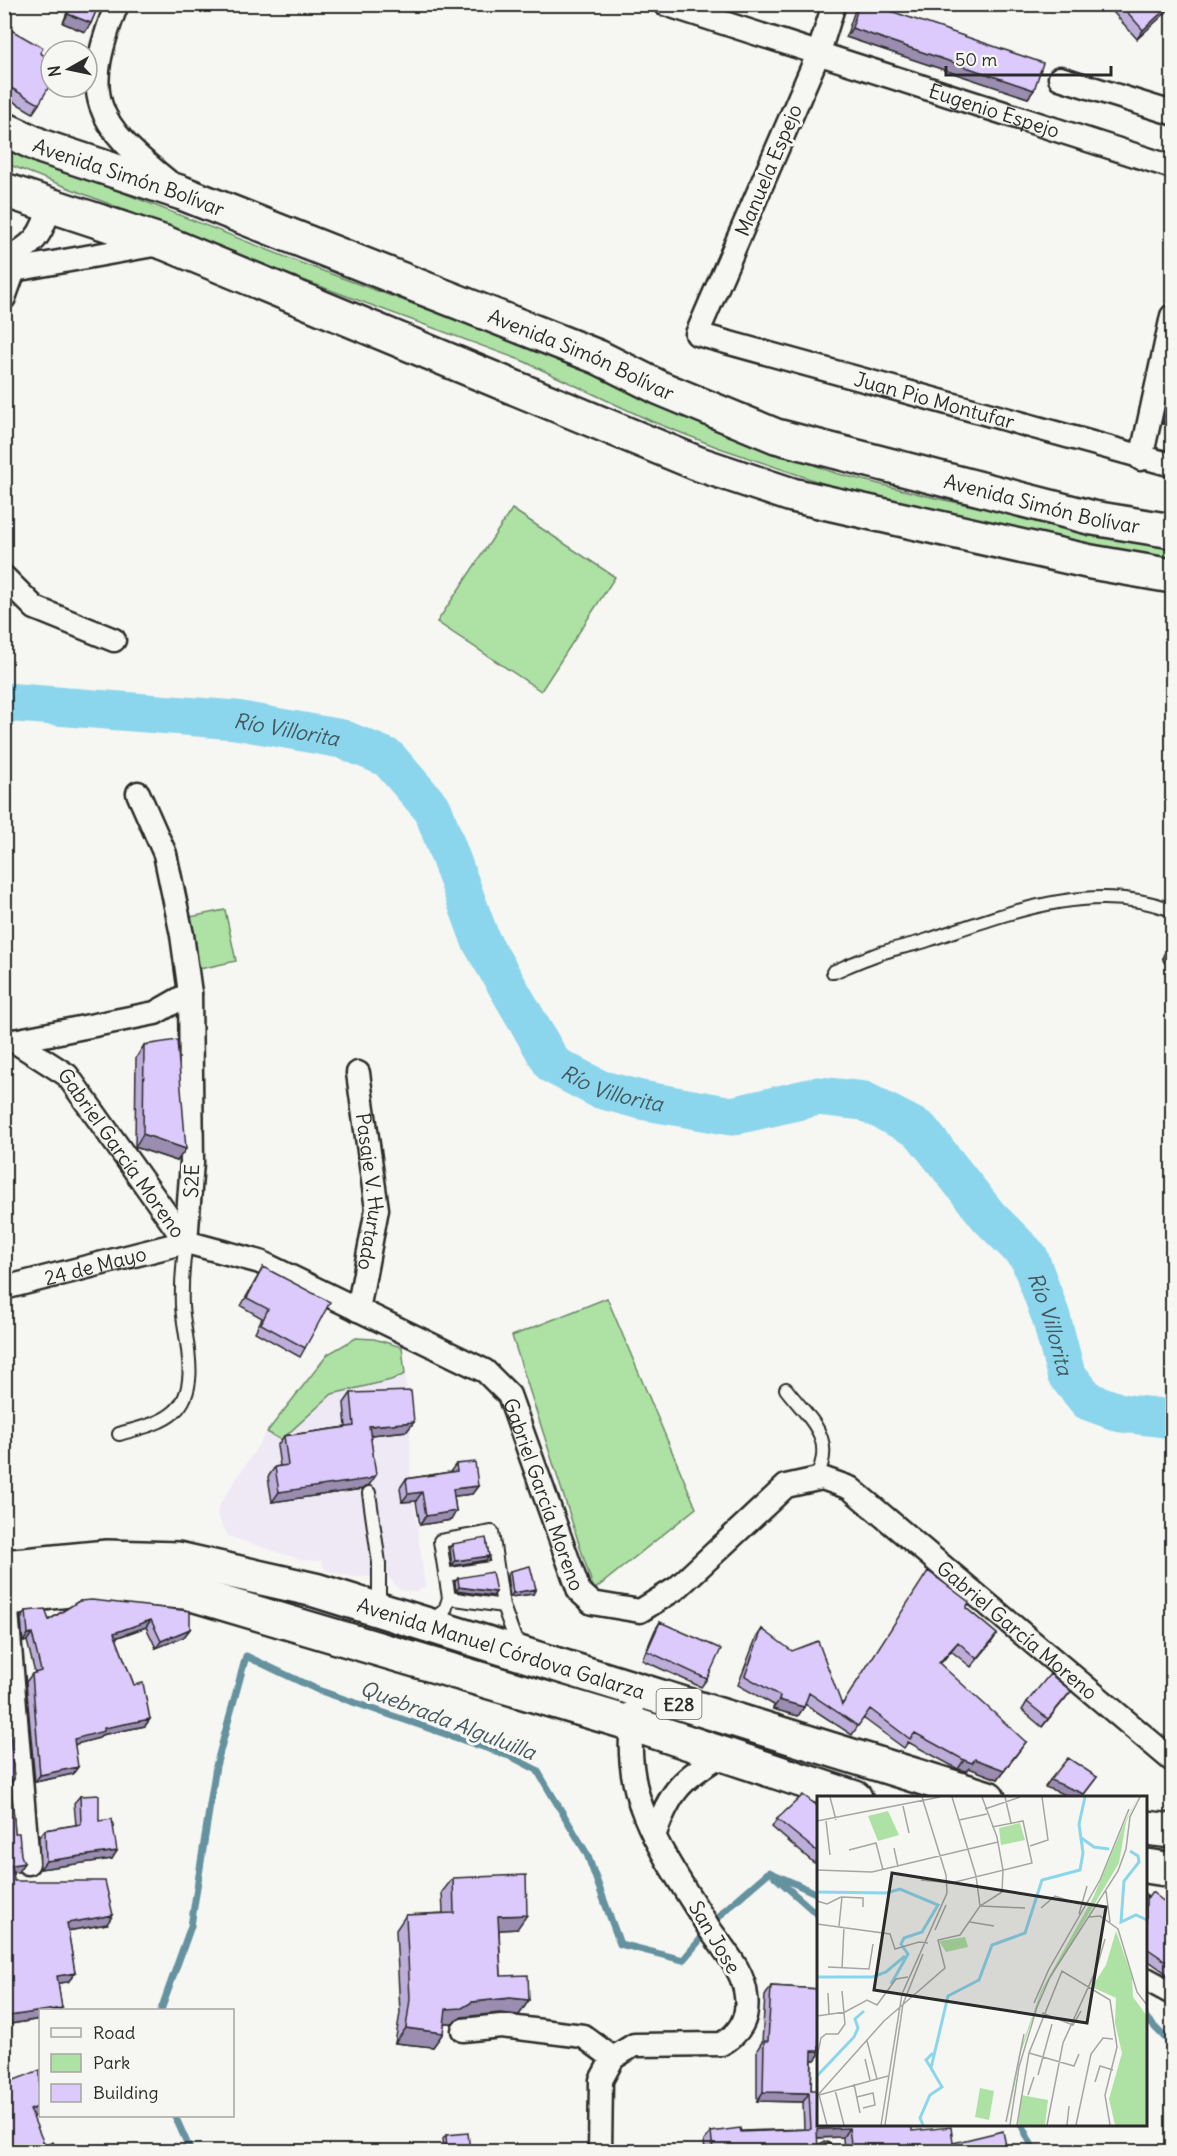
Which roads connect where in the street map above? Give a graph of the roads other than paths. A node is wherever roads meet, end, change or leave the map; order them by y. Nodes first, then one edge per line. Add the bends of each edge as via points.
1 (117, 4) edge
2 (664, 4) edge
3 (834, 4) edge
4 (819, 52) junction
5 (1060, 78) dead end
6 (1173, 113) edge
7 (4, 129) edge
8 (1173, 167) edge
9 (4, 190) edge
10 (182, 193) junction
11 (50, 204) junction
12 (165, 243) junction
13 (8, 266) edge
14 (4, 298) edge
15 (1173, 316) edge
16 (697, 334) joint
17 (1141, 459) junction
18 (1173, 465) edge
19 (1173, 531) edge
20 (1173, 576) edge
21 (4, 577) edge
22 (114, 640) dead end
23 (138, 793) dead end
24 (1173, 910) edge
25 (833, 972) dead end
26 (190, 993) junction
27 (9, 1041) edge
28 (358, 1073) dead end
29 (186, 1242) junction
30 (4, 1288) edge
31 (358, 1310) junction
32 (786, 1389) dead end
33 (119, 1434) dead end
34 (815, 1479) junction
35 (369, 1493) edge
36 (497, 1566) junction
37 (4, 1567) edge
38 (446, 1575) junction
39 (5, 1594) edge
40 (503, 1606) junction
41 (379, 1610) junction
42 (438, 1617) junction
43 (526, 1655) junction
44 (427, 1663) junction
45 (636, 1690) junction
46 (522, 1691) junction
47 (632, 1724) junction
48 (723, 1754) junction
49 (1173, 1760) edge
50 (852, 1796) edge
51 (985, 1796) edge
52 (1147, 1828) edge
53 (1173, 1831) edge
54 (654, 1836) junction
55 (28, 1863) dead end
56 (1147, 1866) edge
57 (1173, 1870) edge
58 (1147, 1980) edge
59 (1173, 1993) edge
60 (463, 2030) dead end
61 (612, 2058) junction
62 (600, 2151) edge

1 - 10 street via 102,43 96,80 100,105 108,124 129,151
2 - 4 street, Eugenio Espejo
3 - 4 street, Manuela Espejo
4 - 8 street, Eugenio Espejo
4 - 16 street, Manuela Espejo
5 - 6 street
7 - 10 main road, Avenida Simón Bolívar via 43,147
9 - 11 main road
10 - 19 main road, Avenida Simón Bolívar via 598,357 660,388 776,436 1093,518
11 - 12 main road
11 - 13 street via 44,227 35,241
12 - 13 street
12 - 20 main road via 699,465 792,495 1091,562
13 - 14 street
15 - 17 street
16 - 17 street, Juan Pio Montufar
17 - 18 street, Juan Pio Montufar
21 - 22 street via 35,608
23 - 26 street, S2E via 165,854
24 - 25 lane via 1108,897 1015,910
26 - 27 street via 155,1013
26 - 29 street, S2E via 192,1162
27 - 29 street, Gabriel García Moreno via 67,1075
28 - 31 street, Pasaje V. Hurtado via 377,1209
29 - 30 street, 24 de Mayo
29 - 31 street, Gabriel García Moreno via 260,1262
29 - 33 lane, S2E via 182,1306 189,1377 183,1401 174,1413
31 - 34 street, Gabriel García Moreno via 485,1371 509,1395 579,1591 592,1603 640,1611 677,1588 786,1486
32 - 34 lane via 821,1436 825,1459
34 - 49 street, Gabriel García Moreno via 850,1488
35 - 41 lane via 379,1563
36 - 38 lane
36 - 38 lane via 492,1532 440,1541
36 - 40 lane
37 - 41 main road, Avenida Manuel Córdova Galarza / E28 via 107,1557 178,1559 315,1590
38 - 42 lane
39 - 44 main road, Avenida Manuel Córdova Galarza / E28 via 114,1586 185,1592
39 - 55 street
40 - 42 lane
40 - 43 lane
41 - 42 main road, Avenida Manuel Córdova Galarza / E28
42 - 43 main road, Avenida Manuel Córdova Galarza / E28
42 - 44 main road
43 - 45 main road, Avenida Manuel Córdova Galarza / E28
43 - 46 main road
44 - 46 main road, Avenida Manuel Córdova Galarza / E28
45 - 47 street, San Jose
45 - 51 main road, Avenida Manuel Córdova Galarza / E28
46 - 47 main road, Avenida Manuel Córdova Galarza / E28
47 - 48 main road, Avenida Manuel Córdova Galarza / E28
47 - 54 street, San Jose via 634,1785
48 - 50 main road, Avenida Manuel Córdova Galarza / E28
48 - 54 street via 680,1784 667,1802
52 - 53 main road
54 - 61 street, San Jose via 732,1961 746,1993 747,2011 741,2029 721,2044 634,2046
56 - 57 main road
58 - 59 street
60 - 61 street via 501,2026 582,2036
61 - 62 street via 601,2080

